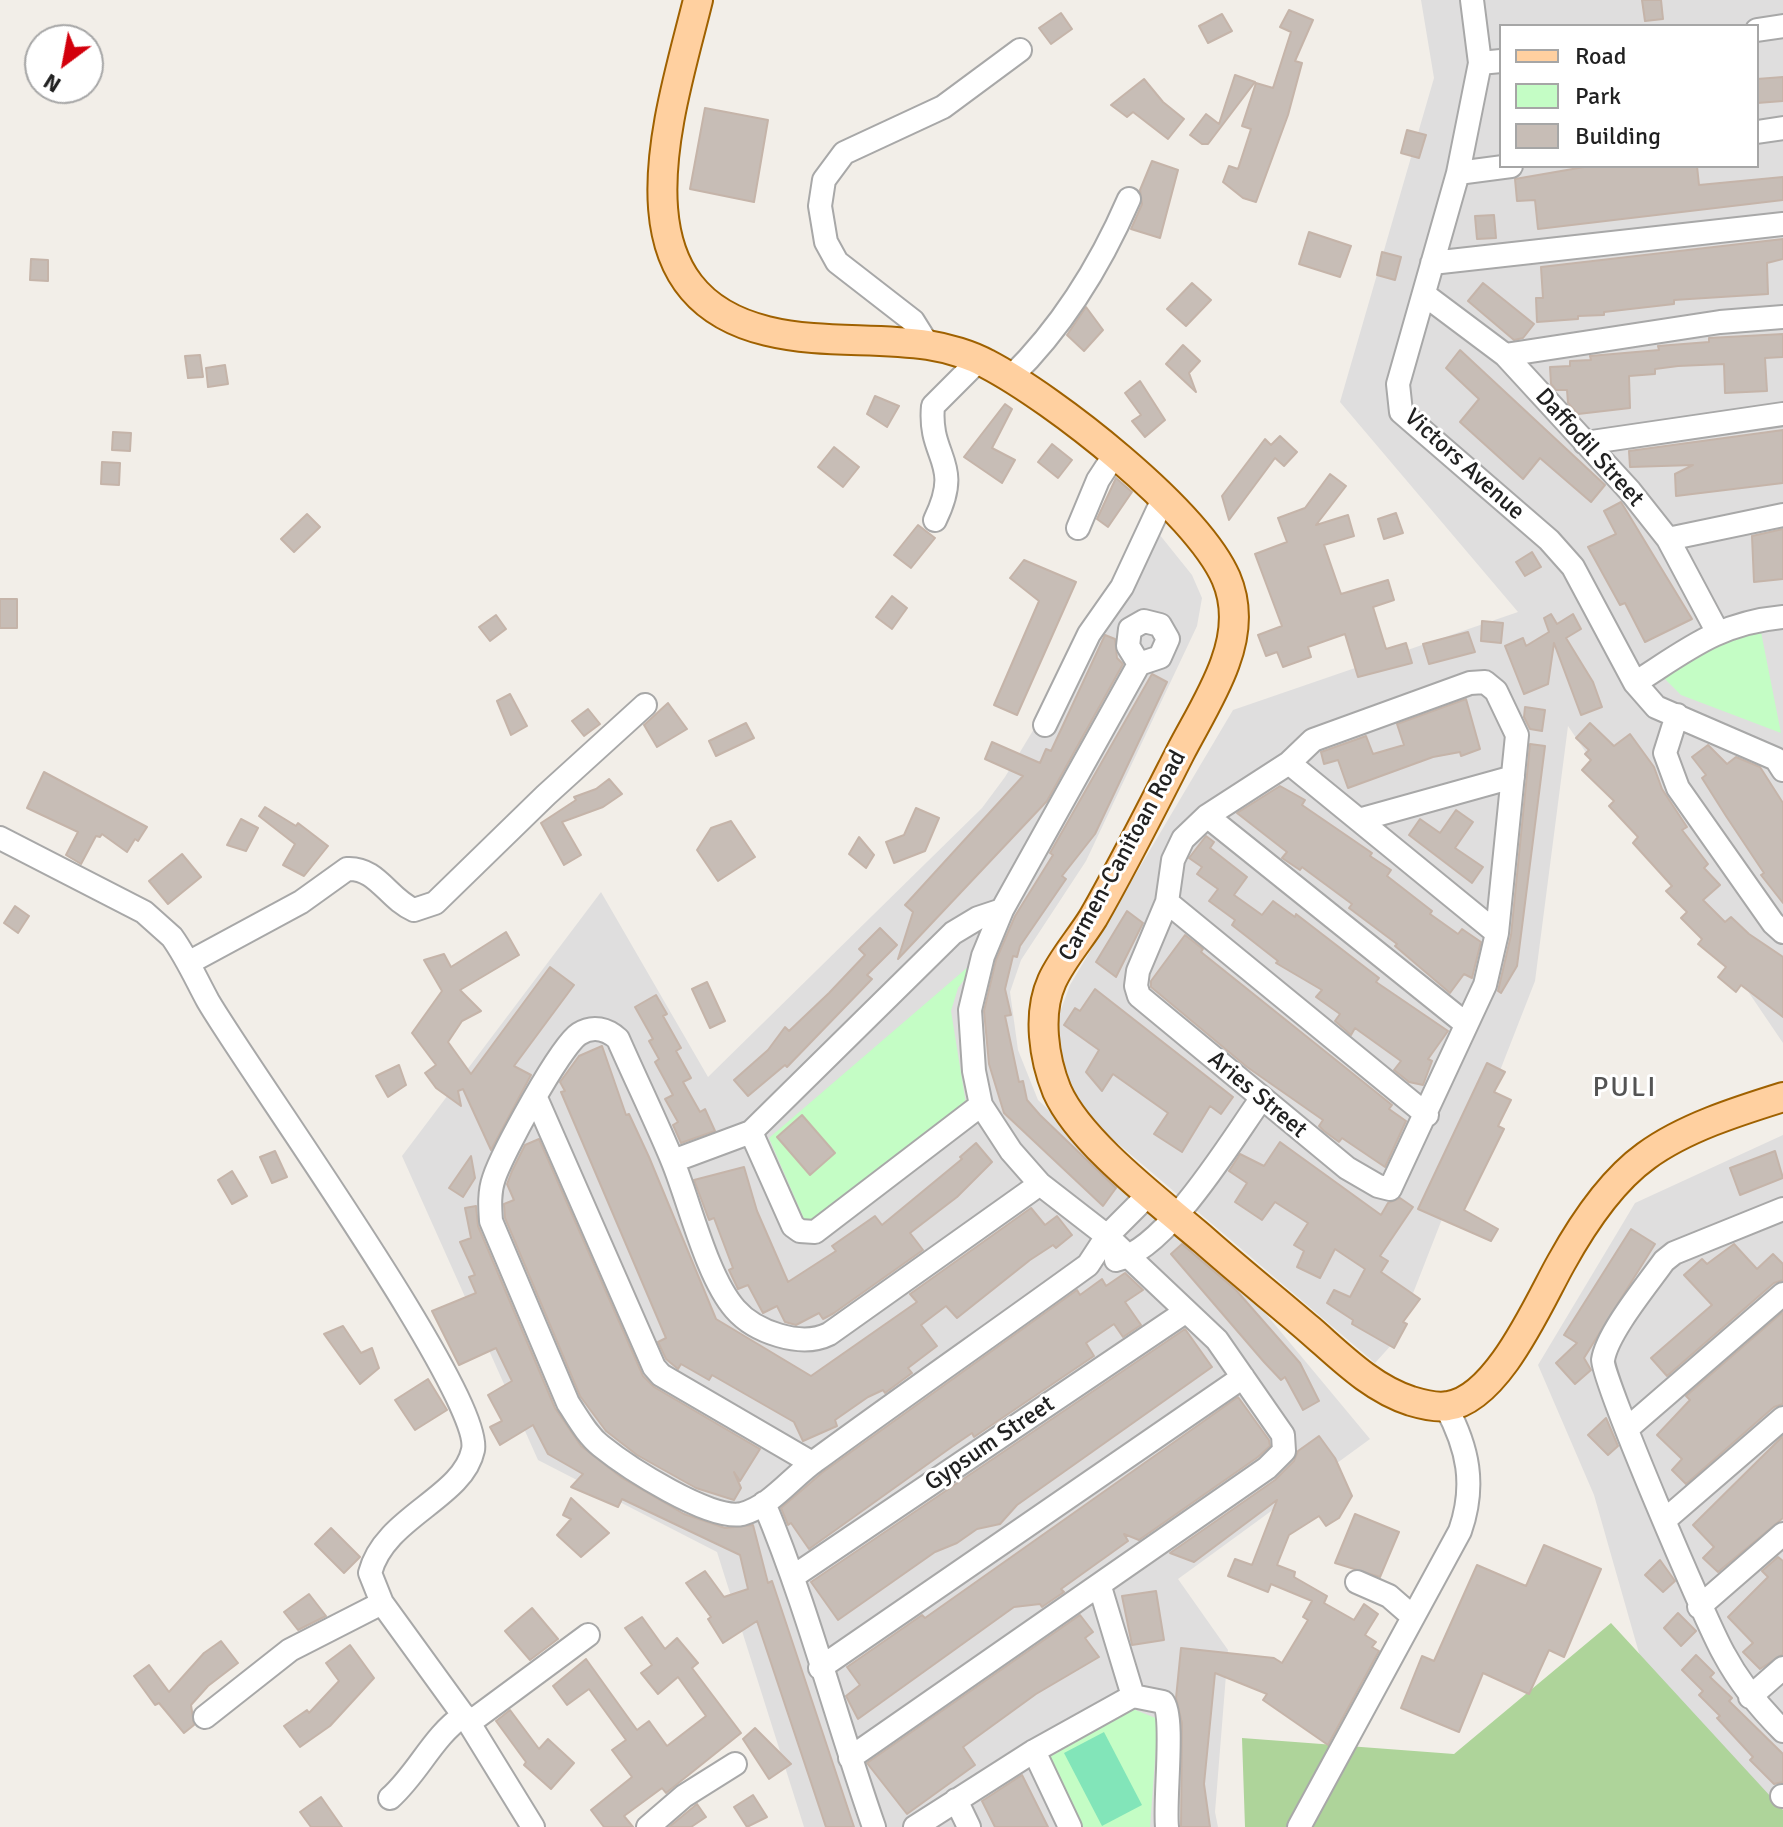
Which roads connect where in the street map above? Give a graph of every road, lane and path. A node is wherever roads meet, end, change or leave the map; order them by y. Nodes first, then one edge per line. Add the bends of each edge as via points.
1 (698, 0) edge
2 (1472, 0) edge
3 (1783, 26) edge
4 (1759, 30) edge
5 (1020, 50) dead end
6 (1491, 62) edge
7 (1783, 128) edge
8 (1759, 132) edge
9 (1499, 168) edge
10 (1458, 173) junction
11 (1129, 199) dead end
12 (1783, 224) edge
13 (1432, 263) junction
14 (1425, 295) junction
15 (1783, 317) edge
16 (928, 345) junction
17 (1505, 355) junction
18 (980, 359) junction
19 (1011, 377) junction
20 (1783, 414) edge
21 (1585, 443) junction
22 (1115, 454) junction
23 (1164, 497) junction
24 (1783, 515) edge
25 (935, 520) dead end
26 (1078, 528) dead end
27 (1668, 539) junction
28 (1783, 617) edge
29 (1717, 631) junction
30 (1139, 664) dead end
31 (1635, 683) junction
32 (645, 705) dead end
33 (1677, 715) junction
34 (1045, 725) dead end
35 (1781, 760) edge
36 (1289, 763) junction
37 (1513, 777) junction
38 (1207, 816) junction
39 (1362, 819) junction
40 (0, 838) edge
41 (1167, 902) junction
42 (1002, 910) junction
43 (1783, 932) edge
44 (1497, 933) junction
45 (190, 962) junction
46 (1466, 1024) junction
47 (1783, 1097) edge
48 (536, 1098) junction
49 (1261, 1099) junction
50 (981, 1105) junction
51 (1427, 1115) junction
52 (751, 1132) junction
53 (673, 1161) junction
54 (1040, 1184) junction
55 (1150, 1193) junction
56 (1783, 1209) edge
57 (1177, 1217) junction
58 (1107, 1236) junction
59 (1129, 1257) junction
60 (1088, 1265) junction
61 (1783, 1294) edge
62 (1185, 1312) junction
63 (1243, 1377) junction
64 (1446, 1407) junction
65 (1783, 1418) edge
66 (1628, 1428) junction
67 (812, 1463) junction
68 (764, 1503) junction
69 (1666, 1519) junction
70 (1783, 1534) edge
71 (794, 1576) junction
72 (1357, 1582) dead end
73 (1100, 1587) junction
74 (382, 1603) junction
75 (1699, 1607) junction
76 (1412, 1616) junction
77 (588, 1635) dead end
78 (820, 1668) junction
79 (1783, 1668) edge
80 (1133, 1696) junction
81 (1750, 1697) junction
82 (205, 1717) dead end
83 (466, 1719) junction
84 (1783, 1731) edge
85 (1034, 1751) junction
86 (850, 1758) junction
87 (735, 1764) dead end
88 (390, 1798) dead end
89 (956, 1800) junction
90 (533, 1827) edge
91 (648, 1827) edge
92 (874, 1827) edge
93 (915, 1827) edge
94 (969, 1827) edge
95 (1070, 1827) edge
96 (1167, 1827) edge
97 (1299, 1827) edge

1 - 16 main road, Carmen-Canitoan Road via 660,164 663,217 676,264 713,308 748,326 806,338
2 - 6 street, Victors Avenue
3 - 4 street
5 - 16 street via 943,107 844,153 824,180 820,206 826,242 837,262 913,321
6 - 10 street, Victors Avenue
7 - 8 street
9 - 10 street
10 - 13 street, Victors Avenue
11 - 19 street via 1073,304 1048,340
12 - 13 street
13 - 14 street, Victors Avenue
14 - 17 street, Daffodil Street
14 - 31 street, Victors Avenue via 1398,384 1401,412 1573,567
15 - 17 street
16 - 18 main road, Carmen-Canitoan Road
17 - 21 street, Daffodil Street
18 - 19 main road, Carmen-Canitoan Road
18 - 25 street via 933,406 931,424 949,478
19 - 22 main road, Carmen-Canitoan Road
20 - 21 street
21 - 27 street, Daffodil Street
22 - 23 main road, Carmen-Canitoan Road
22 - 26 street
23 - 34 street via 1122,587 1089,634
23 - 55 main road, Carmen-Canitoan Road via 1222,570 1235,612 1231,638 1225,663 1128,855 1051,983 1045,1019 1047,1057 1065,1107 1082,1130
24 - 27 street
27 - 29 street, Daffodil Street
28 - 29 street
29 - 31 street
30 - 42 street
31 - 33 street, Victors Avenue via 1656,707
32 - 45 street via 435,903 414,910 366,870 347,869 301,902
33 - 35 street, Victors Avenue
33 - 43 street via 1665,753 1678,788
36 - 37 street via 1313,740 1485,682 1496,691 1517,735
36 - 38 street
36 - 39 street
37 - 39 street
37 - 44 street
38 - 41 street via 1178,849
38 - 46 street
39 - 44 street
40 - 45 street via 144,912
41 - 49 street, Aries Street via 1138,971 1139,996
41 - 51 street
42 - 50 street via 970,1010 970,1045
42 - 52 street via 953,933
44 - 46 street via 1485,985
45 - 74 street via 209,1002 408,1308 471,1425 468,1464 389,1535 377,1553 370,1573
46 - 51 street
47 - 64 main road via 1646,1155 1588,1219 1511,1353 1468,1398
48 - 53 street via 578,1034 608,1031 618,1039
48 - 67 street via 654,1367
48 - 68 street via 493,1181 491,1221 568,1403 600,1445 711,1511 743,1514
49 - 51 street, Aries Street via 1347,1168 1390,1189
49 - 57 street
50 - 52 street via 809,1233 793,1226
50 - 54 street
52 - 53 street
53 - 54 street via 720,1287 736,1311 750,1323 807,1340 829,1334
54 - 58 street
55 - 57 main road, Carmen-Canitoan Road
55 - 58 street
56 - 66 street via 1674,1253 1659,1268 1603,1358 1603,1371
57 - 59 street
57 - 64 main road, Carmen-Canitoan Road via 1378,1387 1414,1402
58 - 59 street
58 - 60 street
59 - 60 street
59 - 62 street
60 - 67 street
61 - 66 street
62 - 63 street via 1217,1340
62 - 71 street, Gypsum Street
63 - 73 street via 1283,1435 1284,1451
63 - 78 street
64 - 76 street via 1469,1459 1467,1512
65 - 69 street
66 - 69 street
67 - 68 street
68 - 71 street
69 - 75 street
70 - 75 street
71 - 78 street
72 - 76 street via 1389,1596
73 - 80 street
73 - 86 street
74 - 82 street via 290,1650
74 - 83 street
75 - 81 street
76 - 97 street
77 - 83 street
78 - 86 street
79 - 81 street
80 - 85 street
80 - 96 street via 1163,1702 1171,1717 1164,1799
81 - 84 street
83 - 88 street via 443,1730
83 - 90 street
85 - 89 street
85 - 95 street
86 - 92 street
87 - 91 street
89 - 93 street
89 - 94 street

